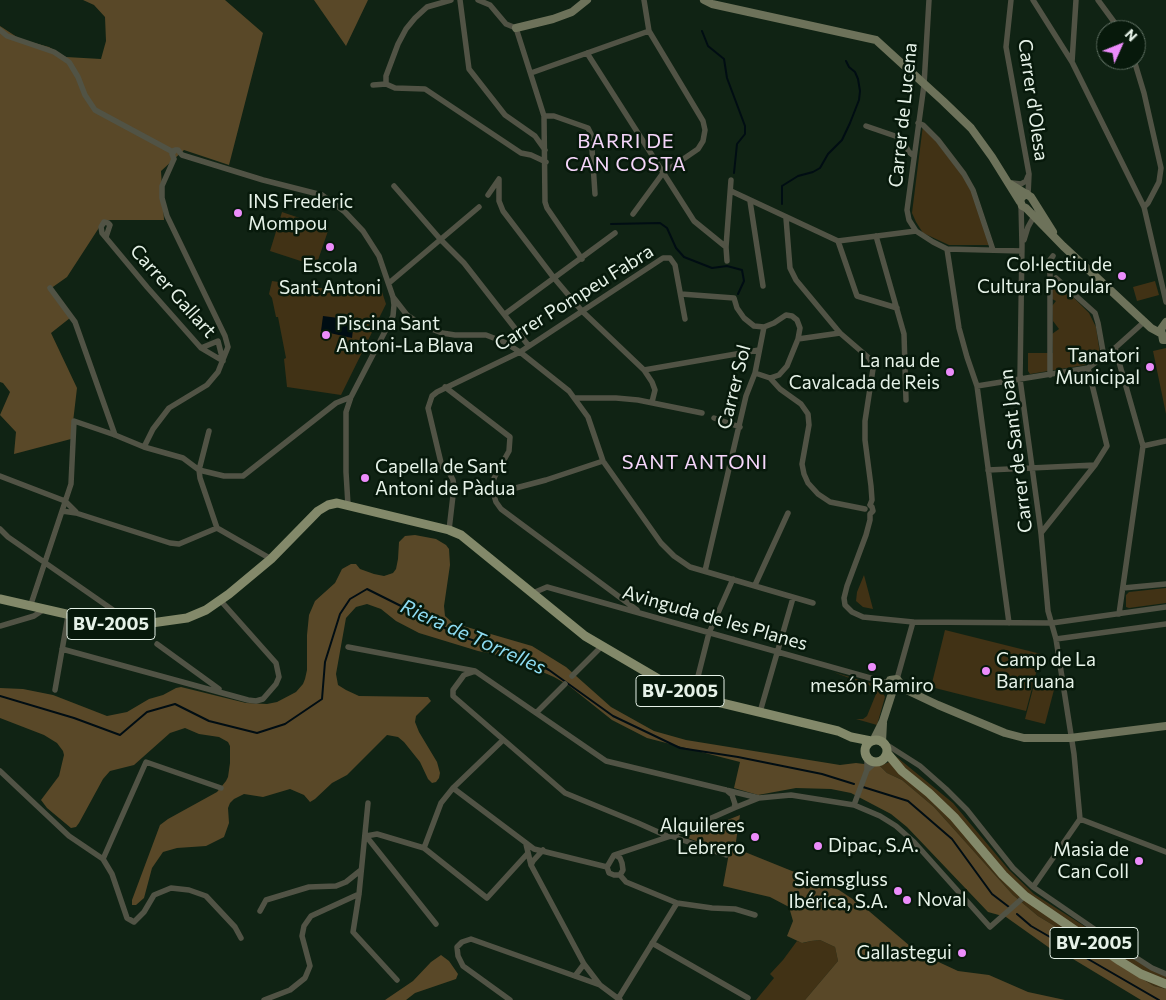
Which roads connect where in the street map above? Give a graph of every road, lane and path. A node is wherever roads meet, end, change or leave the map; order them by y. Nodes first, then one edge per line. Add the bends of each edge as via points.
1 (451, 0) edge
2 (460, 0) edge
3 (478, 0) edge
4 (644, 0) edge
5 (704, 0) edge
6 (929, 0) edge
7 (1011, 0) edge
8 (1033, 0) edge
9 (1076, 0) edge
10 (1098, 0) edge
11 (585, 1) edge
12 (728, 4) edge
13 (1113, 20) edge
14 (516, 28) junction
15 (0, 30) edge
16 (649, 31) junction
17 (588, 52) junction
18 (1072, 62) junction
19 (1137, 70) edge
20 (531, 72) junction
21 (386, 84) junction
22 (924, 84) junction
23 (373, 85) dead end
24 (544, 116) junction
25 (918, 123) junction
26 (866, 126) dead end
27 (535, 136) junction
28 (545, 136) junction
29 (545, 150) junction
30 (173, 152) junction
31 (1159, 154) junction
32 (182, 155) junction
33 (531, 155) junction
34 (914, 156) junction
35 (1166, 157) edge
36 (174, 160) junction
37 (546, 162) junction
38 (664, 173) junction
39 (1029, 174) junction
40 (731, 180) dead end
41 (1009, 183) junction
42 (394, 186) dead end
43 (731, 191) junction
44 (595, 194) dead end
45 (488, 195) dead end
46 (1030, 197) junction
47 (750, 201) junction
48 (1022, 205) junction
49 (479, 207) dead end
50 (1144, 207) junction
51 (1038, 209) junction
52 (633, 214) dead end
53 (1034, 217) junction
54 (786, 218) junction
55 (1028, 227) junction
56 (1045, 228) junction
57 (916, 231) junction
58 (615, 233) dead end
59 (876, 236) junction
60 (106, 237) dead end
61 (441, 240) junction
62 (838, 241) junction
63 (1063, 246) junction
64 (726, 247) junction
65 (1022, 248) junction
66 (947, 249) junction
67 (993, 250) junction
68 (1053, 256) dead end
69 (582, 259) junction
70 (727, 261) dead end
71 (554, 278) junction
72 (1056, 278) dead end
73 (389, 283) junction
74 (763, 286) dead end
75 (50, 288) dead end
76 (681, 294) junction
77 (393, 297) junction
78 (1166, 302) edge
79 (897, 308) junction
80 (582, 311) junction
81 (505, 314) junction
82 (407, 315) junction
83 (393, 316) junction
84 (685, 319) dead end
85 (1145, 321) junction
86 (1165, 323) edge
87 (764, 327) junction
88 (516, 331) junction
89 (840, 333) junction
90 (1164, 337) edge
91 (798, 339) junction
92 (528, 345) junction
93 (511, 346) junction
94 (201, 348) junction
95 (1115, 348) junction
96 (759, 350) junction
97 (520, 352) junction
98 (1104, 357) junction
99 (223, 361) junction
100 (1088, 368) junction
101 (644, 370) junction
102 (755, 373) junction
103 (1050, 375) junction
104 (770, 378) junction
105 (1020, 379) junction
106 (977, 386) junction
107 (444, 387) junction
108 (352, 397) junction
109 (575, 398) junction
110 (906, 400) dead end
111 (652, 402) junction
112 (336, 403) junction
113 (346, 412) junction
114 (702, 413) dead end
115 (714, 418) dead end
116 (740, 427) junction
117 (209, 430) dead end
118 (115, 435) junction
119 (1166, 442) edge
120 (1143, 446) junction
121 (144, 447) junction
122 (603, 461) junction
123 (1095, 465) junction
124 (1032, 468) junction
125 (199, 470) junction
126 (988, 470) junction
127 (0, 476) edge
128 (493, 494) junction
129 (65, 501) junction
130 (348, 505) junction
131 (867, 507) junction
132 (62, 511) junction
133 (76, 512) junction
134 (788, 513) dead end
135 (0, 528) edge
136 (217, 528) junction
137 (449, 530) junction
138 (1041, 533) junction
139 (271, 559) junction
140 (44, 562) junction
141 (705, 571) junction
142 (733, 579) junction
143 (1166, 584) edge
144 (755, 585) junction
145 (1123, 588) junction
146 (533, 593) junction
147 (793, 598) junction
148 (0, 599) edge
149 (220, 600) junction
150 (813, 603) dead end
151 (30, 607) junction
152 (1166, 608) edge
153 (43, 610) junction
154 (641, 612) junction
155 (1120, 614) junction
156 (68, 616) junction
157 (913, 622) junction
158 (1009, 622) junction
159 (1052, 623) junction
160 (1166, 624) edge
161 (120, 625) junction
162 (0, 626) edge
163 (710, 633) junction
164 (1056, 639) junction
165 (158, 644) dead end
166 (602, 646) junction
167 (348, 647) dead end
168 (62, 649) junction
169 (777, 652) junction
170 (475, 671) junction
171 (572, 676) dead end
172 (565, 684) dead end
173 (894, 685) junction
174 (55, 690) dead end
175 (222, 691) junction
176 (693, 696) junction
177 (536, 712) junction
178 (760, 712) junction
179 (883, 721) junction
180 (1166, 726) edge
181 (851, 737) junction
182 (1070, 738) junction
183 (503, 740) junction
184 (872, 741) junction
185 (883, 742) junction
186 (887, 753) junction
187 (866, 754) junction
188 (879, 761) junction
189 (867, 770) junction
190 (0, 771) edge
191 (902, 771) junction
192 (221, 788) dead end
193 (452, 788) junction
194 (724, 789) junction
195 (759, 798) junction
196 (368, 803) dead end
197 (854, 805) junction
198 (734, 808) junction
199 (1080, 818) junction
200 (366, 836) junction
201 (669, 836) junction
202 (526, 844) junction
203 (424, 848) junction
204 (543, 850) junction
205 (1166, 852) edge
206 (528, 854) junction
207 (616, 855) junction
208 (726, 855) dead end
209 (103, 859) junction
210 (531, 866) junction
211 (607, 868) junction
212 (361, 870) junction
213 (620, 875) junction
214 (1032, 887) junction
215 (359, 894) junction
216 (1022, 899) junction
217 (677, 903) junction
218 (260, 910) dead end
219 (755, 915) dead end
220 (436, 924) dead end
221 (241, 938) dead end
222 (652, 943) junction
223 (584, 964) junction
224 (1166, 974) edge
225 (575, 976) junction
226 (397, 980) dead end
227 (1166, 984) edge
228 (600, 985) junction
229 (748, 998) dead end
230 (619, 999) edge
231 (264, 1000) edge
232 (510, 1000) edge

1 - 21 street via 428,7 406,28 386,76
2 - 27 street via 469,69 506,115
3 - 14 street via 490,5 506,24
4 - 16 street
5 - 12 street via 712,4
6 - 22 street, Carrer de Lucena
7 - 39 street, Carrer d'Olesa via 1006,47
8 - 18 street
9 - 18 street
10 - 13 street
11 - 14 street via 567,14
12 - 22 street via 876,40
14 - 20 street
15 - 30 street via 7,36 54,52 69,62 95,110
16 - 17 street
16 - 38 street via 705,130 698,149
17 - 20 street
17 - 38 street
18 - 50 street
19 - 31 street
20 - 24 street
21 - 23 street
21 - 33 street via 395,88 426,89 521,153
22 - 25 street, Carrer de Lucena
22 - 41 street via 971,128
24 - 28 street
24 - 44 street via 554,116 588,128
25 - 34 street, Carrer de Lucena
25 - 67 street via 938,140 968,182
26 - 34 street via 901,138
27 - 28 street
27 - 29 street
28 - 29 street
29 - 33 street
29 - 37 street
30 - 32 street via 178,150
30 - 36 street
31 - 35 street
31 - 50 street via 1159,182
32 - 36 street via 180,160
32 - 73 street via 331,200 363,231 379,256
33 - 37 street
34 - 57 street, Carrer de Lucena via 907,210
36 - 99 street via 162,186 162,198 167,216 225,336 228,347
37 - 69 street via 544,196 547,208
38 - 52 street
38 - 64 street via 694,221
39 - 41 street, Carrer d'Olesa via 1021,184
39 - 46 street, Carrer d'Olesa
40 - 43 street
41 - 46 street
41 - 48 street
42 - 61 street
43 - 47 street
43 - 64 street
45 - 71 street via 499,179 499,200 504,211
46 - 48 street via 1021,197
46 - 48 street via 1032,206
46 - 51 street
47 - 54 street
47 - 74 street
48 - 53 street
48 - 65 street, Carrer de Sant Joan
49 - 61 street
50 - 78 street
51 - 53 street, Carrer de Sant Joan
51 - 63 street
53 - 55 street, Carrer de Sant Joan
53 - 56 street
54 - 62 street
54 - 89 street via 790,268 796,280
55 - 56 street
55 - 65 street, Carrer de Sant Joan
56 - 63 street
57 - 59 street
57 - 66 street
58 - 69 street
59 - 62 street
59 - 79 street
60 - 94 street, Carrer Gallart
61 - 73 street
61 - 81 street
62 - 79 street via 858,296
63 - 85 street
64 - 70 street
65 - 67 street
65 - 105 street, Carrer de Sant Joan
66 - 67 street
66 - 106 street via 959,328
68 - 103 street via 1050,260
69 - 71 street
71 - 80 street
71 - 81 street
72 - 98 street via 1095,313
73 - 77 street
75 - 118 street via 75,322
76 - 80 street, Carrer Pompeu Fabra via 675,265 670,258 657,261
76 - 84 street
76 - 87 street via 734,298 744,318 754,326
77 - 82 street
77 - 83 street
79 - 110 street via 904,334
80 - 92 street, Carrer Pompeu Fabra
80 - 101 street
81 - 88 street
82 - 83 street
82 - 93 street via 442,333 486,335
83 - 108 street
85 - 86 street
85 - 90 street
85 - 95 street
86 - 90 street via 1161,329
87 - 91 street via 781,317 792,316 800,328
87 - 96 street, Carrer Sol
88 - 92 street
88 - 93 street
89 - 91 street
89 - 131 street via 869,358 874,370 865,421 872,500
91 - 104 street via 787,366 779,375
92 - 97 street, Carrer Pompeu Fabra
93 - 97 street
94 - 99 street, Carrer Gallart
94 - 99 street via 218,340
95 - 98 street
95 - 120 street
96 - 101 street
96 - 102 street, Carrer Sol
97 - 107 street, Carrer Pompeu Fabra
97 - 109 street
98 - 100 street
99 - 121 street via 207,385 169,408
100 - 103 street
100 - 123 street via 1107,446
101 - 111 street via 652,382
102 - 104 street
102 - 116 street, Carrer Sol via 746,396
103 - 105 street
104 - 131 street via 808,414 810,425 802,464 808,483 830,502
105 - 106 street
105 - 124 street, Carrer de Sant Joan
106 - 126 street
107 - 128 street via 510,437 509,451 492,486
107 - 137 street, Carrer Pompeu Fabra via 432,396 428,408 442,467 453,480
108 - 112 street
108 - 113 street
109 - 111 street
109 - 122 street via 588,417
111 - 114 street
112 - 113 street
112 - 125 street via 243,476 224,476
113 - 130 street
115 - 116 street
116 - 141 street, Carrer Sol
117 - 125 street
118 - 121 street
118 - 129 street via 74,421 71,484
119 - 120 street
120 - 145 street
121 - 125 street via 183,458
122 - 128 street
122 - 141 street via 661,543 690,567
123 - 124 street
123 - 138 street
124 - 126 street
124 - 138 street, Carrer de Sant Joan
125 - 136 street
126 - 158 street
127 - 129 street
128 - 154 street via 509,516
129 - 132 street
129 - 133 street
130 - 137 main road, BV-2005
130 - 139 main road, BV-2005 via 335,502 318,511
131 - 157 street via 870,520 847,586 845,605 863,617
132 - 133 street
132 - 140 street
133 - 136 street via 170,543 179,544
134 - 144 street
135 - 140 street
136 - 139 street
137 - 146 main road, BV-2005 via 466,537
138 - 159 street, Carrer de Sant Joan via 1048,611
139 - 149 main road, BV-2005
140 - 151 street
140 - 161 street via 112,610 118,615
141 - 142 street
142 - 144 street
142 - 163 street
143 - 145 street
144 - 147 street
145 - 155 street
146 - 154 street, Avinguda de les Planes via 547,587
146 - 166 main road, BV-2005
147 - 150 street
147 - 169 street
148 - 151 main road, BV-2005
149 - 161 main road, BV-2005 via 187,618
149 - 175 street via 268,653 279,670 276,684 263,699 256,701
151 - 153 main road, BV-2005
152 - 155 street
153 - 156 main road, BV-2005
153 - 162 street
154 - 163 street, Avinguda de les Planes
155 - 159 street
156 - 161 main road, BV-2005
156 - 168 street
157 - 158 street
157 - 173 street
158 - 159 street
159 - 164 street, Carrer de Sant Joan
160 - 164 street
163 - 169 street, Avinguda de les Planes
163 - 176 street
164 - 182 street
165 - 175 street
166 - 171 street
166 - 176 main road, BV-2005 via 684,694
167 - 170 street
168 - 174 street
168 - 175 street
169 - 173 street, Avinguda de les Planes
169 - 178 street
170 - 177 street
170 - 183 street via 464,675 453,690 453,696
172 - 177 street
173 - 179 street
173 - 182 street via 1005,733 1024,738
176 - 178 main road, BV-2005
177 - 194 street via 606,760
178 - 181 main road, BV-2005
179 - 184 street
179 - 185 street
180 - 182 street
181 - 184 main road, BV-2005
181 - 187 main road, BV-2005
182 - 199 street
183 - 193 street
183 - 201 street via 565,793
184 - 185 main road, BV-2005
184 - 187 main road via 867,745
185 - 186 main road, BV-2005
185 - 214 street via 920,766 946,789
186 - 188 main road
186 - 191 main road, BV-2005
187 - 188 main road, BV-2005
187 - 189 street
188 - 189 street
188 - 191 main road, BV-2005
189 - 197 street
190 - 209 street via 69,836
191 - 216 main road, BV-2005 via 967,830
192 - 209 street via 146,762
193 - 202 street
193 - 203 street via 441,804
194 - 195 street
194 - 198 street via 732,795
195 - 197 street via 790,795
195 - 198 street
196 - 200 street
197 - 216 street via 880,816 914,842 990,927
198 - 201 street
199 - 205 street
199 - 214 street
200 - 203 street via 377,834
200 - 212 street
200 - 220 street
201 - 207 street
201 - 208 street
202 - 204 street
202 - 206 street
203 - 206 street via 487,898
204 - 210 street
204 - 211 street
206 - 210 street
207 - 211 street
207 - 213 street via 624,870
209 - 221 street via 112,874 127,918 134,922 154,895 171,888 189,890 206,896
210 - 223 street
211 - 213 street via 614,876
212 - 215 street
212 - 218 street via 336,886 309,887 266,900
213 - 217 street via 626,882
214 - 224 street via 1135,958
215 - 226 street via 353,932
215 - 231 street via 311,916 302,936 310,966 305,978 290,990
216 - 227 main road, BV-2005 via 1141,974
217 - 219 street via 736,909
217 - 222 street
222 - 229 street
222 - 230 street
223 - 225 street
223 - 228 street
225 - 228 street
225 - 232 street via 471,939 462,942 457,947 463,966
228 - 230 street

